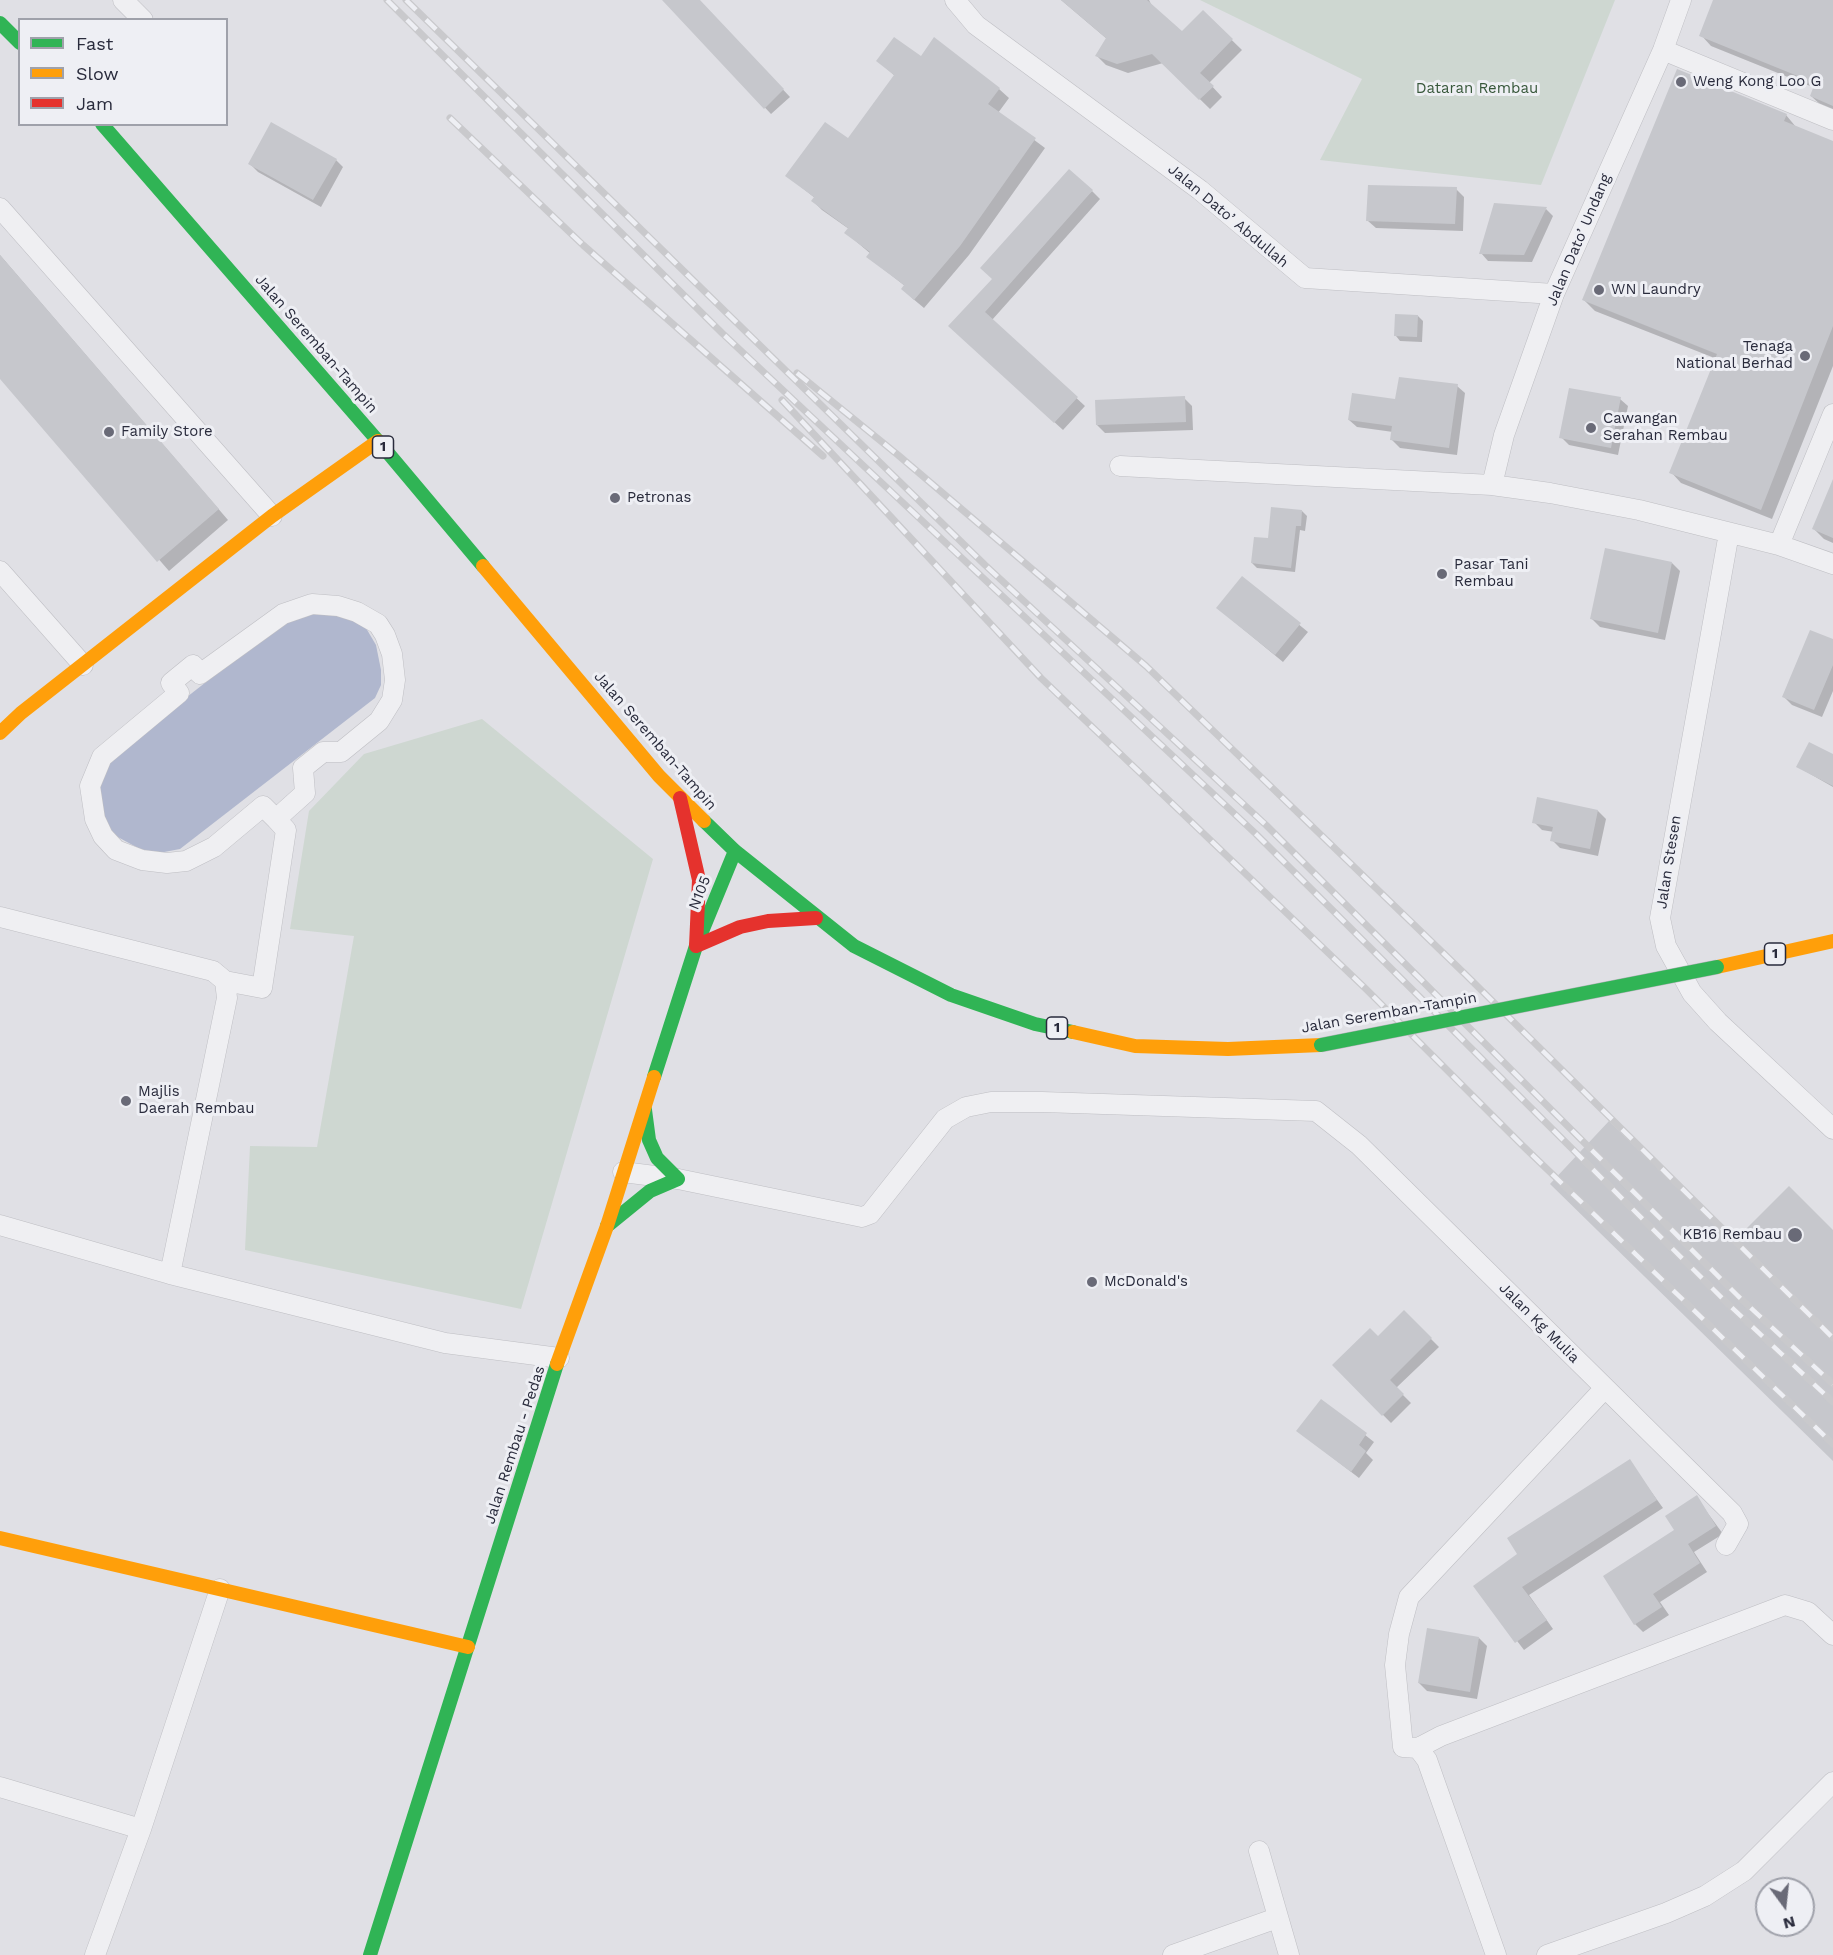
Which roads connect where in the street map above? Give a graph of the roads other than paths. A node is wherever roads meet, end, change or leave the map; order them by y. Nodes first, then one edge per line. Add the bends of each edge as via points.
1 (123, 0) edge
2 (955, 0) edge
3 (1681, 0) edge
4 (141, 18) edge
5 (0, 23) edge
6 (18, 41) edge
7 (1663, 50) junction
8 (1833, 120) edge
9 (110, 127) edge
10 (0, 208) edge
11 (1554, 294) junction
12 (1833, 414) edge
13 (378, 441) junction
14 (1120, 466) dead end
15 (1492, 485) junction
16 (272, 516) junction
17 (1728, 533) junction
18 (1779, 545) junction
19 (1833, 564) edge
20 (0, 571) edge
21 (83, 664) junction
22 (0, 734) edge
23 (680, 798) junction
24 (276, 819) junction
25 (735, 851) junction
26 (0, 917) edge
27 (816, 918) junction
28 (1833, 940) edge
29 (696, 946) junction
30 (225, 981) junction
31 (644, 1103) junction
32 (1833, 1129) edge
33 (623, 1172) junction
34 (678, 1179) junction
35 (0, 1225) edge
36 (607, 1227) junction
37 (170, 1274) junction
38 (560, 1358) junction
39 (1605, 1388) junction
40 (0, 1538) edge
41 (1726, 1545) dead end
42 (220, 1589) junction
43 (1833, 1635) edge
44 (468, 1647) junction
45 (1418, 1748) junction
46 (1833, 1782) edge
47 (0, 1787) edge
48 (141, 1829) junction
49 (1259, 1851) dead end
50 (1277, 1918) junction
51 (95, 1955) edge
52 (370, 1955) edge
53 (1173, 1955) edge
54 (1289, 1955) edge
55 (1496, 1955) edge
56 (1547, 1955) edge

1 - 4 street
2 - 11 street, Jalan Dato’ Abdullah via 976,25 1200,190 1305,278
3 - 7 street, Jalan Dato’ Undang
5 - 6 main road
7 - 8 street
7 - 11 street, Jalan Dato’ Undang
9 - 13 main road, Jalan Seremban-Tampin / 1
10 - 16 street
11 - 15 street, Jalan Dato’ Undang via 1504,435
12 - 18 street
13 - 16 main road
13 - 23 main road, Jalan Seremban-Tampin / 1
14 - 15 street
15 - 17 street via 1639,510
16 - 21 main road
17 - 18 street
17 - 32 street, Jalan Stesen via 1660,918 1666,946 1692,993
18 - 19 street
20 - 21 street
21 - 22 main road
23 - 25 main road, Jalan Seremban-Tampin / 1
23 - 29 main road via 699,880
24 - 24 street via 305,793 303,768 323,752 341,752 379,721 392,700 396,680 385,635 378,624 357,612 312,604 283,614 200,674 193,665 171,683 179,693 102,757 90,786 95,819 103,836 116,850 142,860 186,861 214,847 263,806
24 - 30 street via 286,831 262,988
25 - 27 main road, Jalan Seremban-Tampin / 1
25 - 29 main road, N105 / N105
26 - 30 street via 213,971
27 - 28 main road, Jalan Seremban-Tampin / 1, bridge via 854,946 951,995 1035,1024 1135,1046 1228,1049 1321,1045 1717,968
27 - 29 main road via 740,927
29 - 31 main road, Jalan Rembau - Pedas / N105
30 - 37 street via 227,998
31 - 33 main road, Jalan Rembau - Pedas / N105
31 - 34 main road via 649,1140 657,1158
33 - 34 street
33 - 36 main road, Jalan Rembau - Pedas / N105
34 - 36 main road via 650,1191
34 - 39 street, Jalan Kg Mulia via 862,1217 870,1214 945,1119 966,1107 991,1102 1042,1102 1316,1112 1359,1145
35 - 37 street
36 - 38 main road, Jalan Rembau - Pedas / N105
37 - 38 street via 446,1343
38 - 44 main road, Jalan Rembau - Pedas / N105
39 - 41 street, Jalan Kg Mulia via 1732,1513 1738,1524
39 - 45 street via 1409,1598 1395,1665 1402,1747
40 - 42 main road
42 - 44 main road
42 - 48 street
43 - 45 street via 1808,1612 1785,1605
44 - 52 main road, Jalan Rembau - Pedas / N105
45 - 55 street via 1426,1760
46 - 56 street via 1744,1871 1705,1896
47 - 48 street
48 - 51 street
49 - 50 street
50 - 53 street
50 - 54 street

